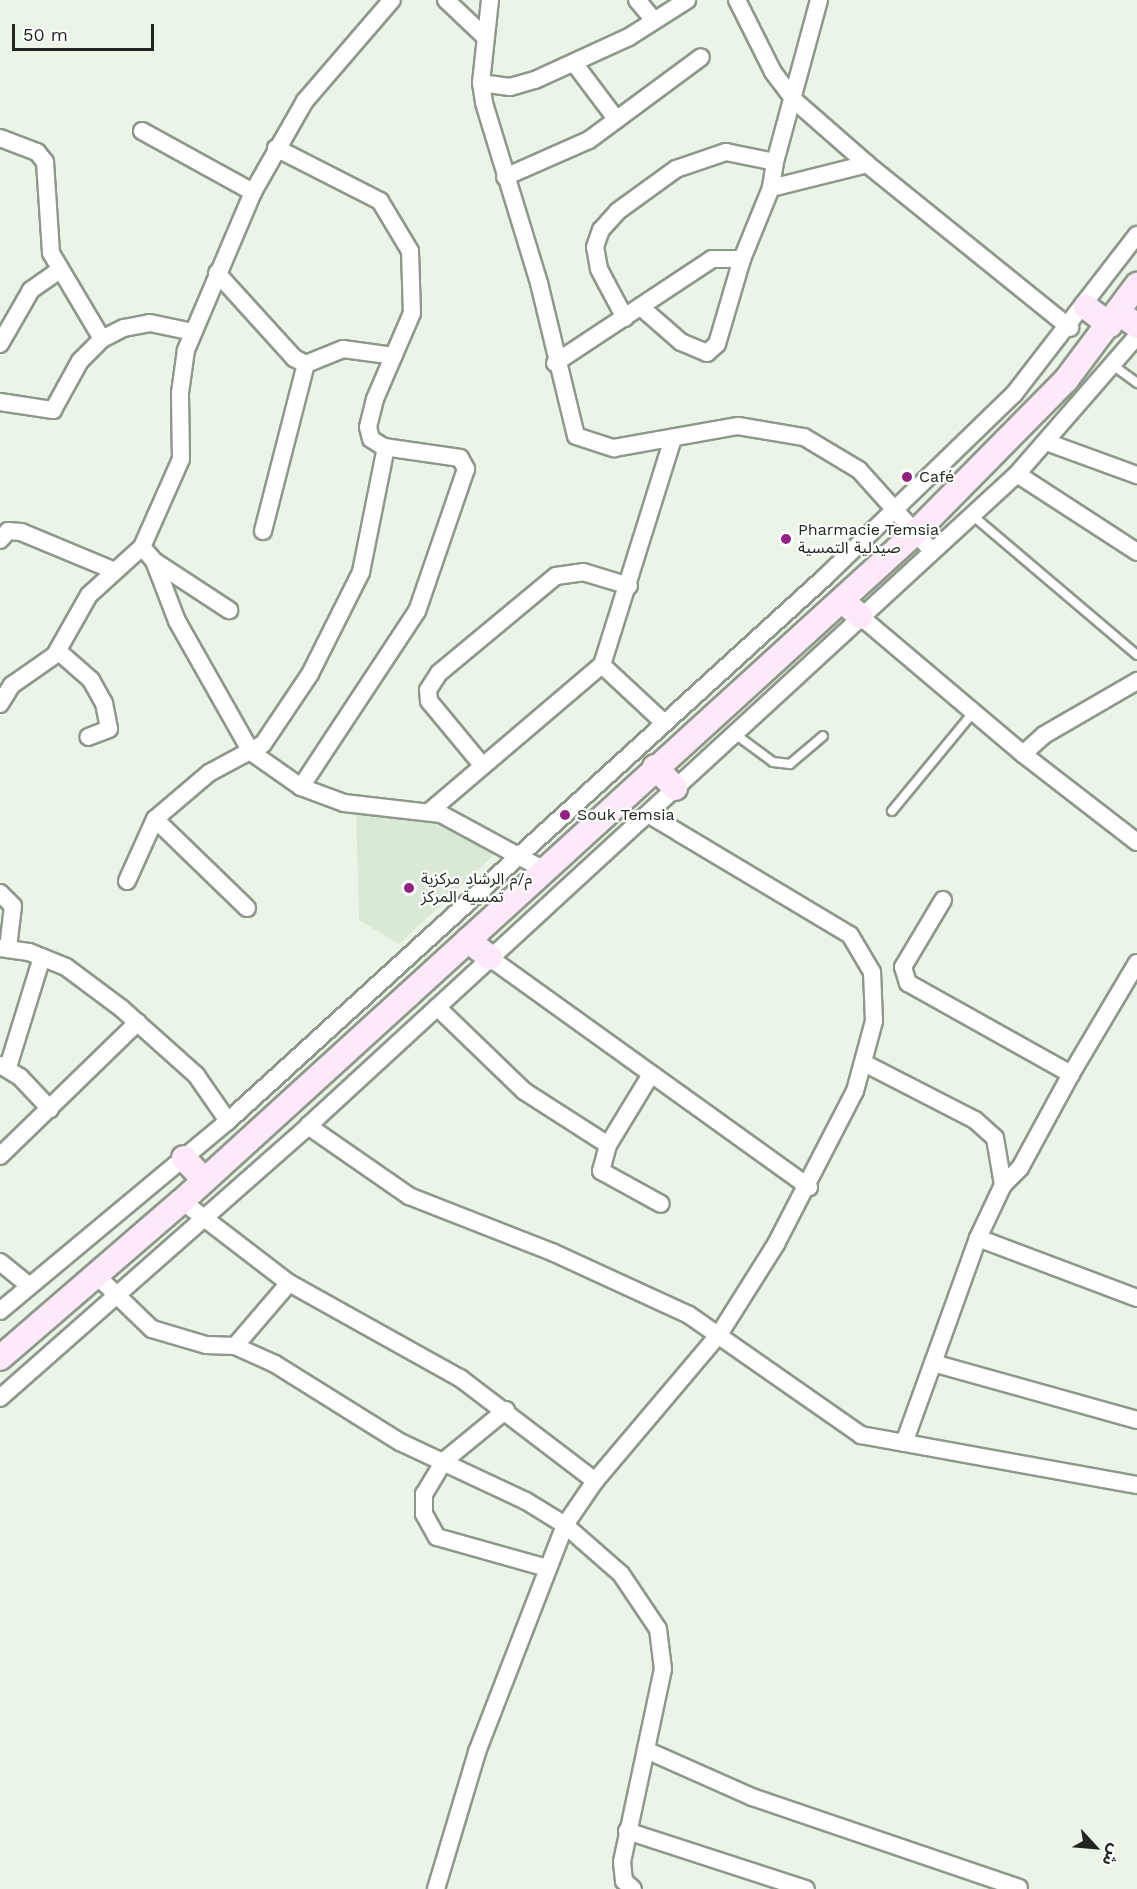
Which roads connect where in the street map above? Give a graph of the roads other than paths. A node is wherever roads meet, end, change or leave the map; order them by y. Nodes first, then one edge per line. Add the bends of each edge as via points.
1 (392, 0) edge
2 (446, 0) edge
3 (490, 0) edge
4 (637, 0) edge
5 (687, 0) edge
6 (737, 0) edge
7 (819, 0) edge
8 (654, 20) junction
9 (484, 36) junction
10 (701, 57) dead end
11 (574, 63) junction
12 (481, 83) junction
13 (794, 100) junction
14 (617, 120) junction
15 (142, 131) dead end
16 (0, 138) edge
17 (276, 148) junction
18 (775, 162) junction
19 (867, 164) junction
20 (505, 177) junction
21 (771, 188) junction
22 (253, 192) junction
23 (1137, 235) edge
24 (742, 258) junction
25 (58, 271) junction
26 (217, 273) junction
27 (1137, 285) edge
28 (1086, 307) junction
29 (642, 308) junction
30 (626, 318) junction
31 (1122, 321) edge
32 (1070, 328) junction
33 (193, 332) junction
34 (1137, 336) edge
35 (102, 339) junction
36 (0, 344) edge
37 (394, 356) junction
38 (555, 363) junction
39 (306, 364) junction
40 (1114, 366) junction
41 (1137, 383) edge
42 (0, 403) edge
43 (673, 439) junction
44 (1049, 443) junction
45 (386, 447) junction
46 (1135, 472) edge
47 (1017, 474) junction
48 (895, 509) junction
49 (972, 515) junction
50 (263, 531) dead end
51 (916, 532) junction
52 (0, 540) edge
53 (142, 547) junction
54 (932, 551) junction
55 (1137, 552) edge
56 (154, 561) junction
57 (115, 571) junction
58 (629, 586) junction
59 (842, 600) junction
60 (229, 610) dead end
61 (861, 618) junction
62 (58, 651) junction
63 (1137, 655) edge
64 (602, 665) junction
65 (6, 680) edge
66 (1137, 681) edge
67 (0, 704) edge
68 (972, 714) junction
69 (662, 721) junction
70 (735, 734) junction
71 (823, 736) dead end
72 (88, 737) dead end
73 (251, 752) junction
74 (1023, 754) junction
75 (482, 765) junction
76 (655, 767) junction
77 (301, 788) junction
78 (675, 788) junction
79 (892, 811) dead end
80 (429, 812) junction
81 (648, 814) junction
82 (155, 819) junction
83 (1137, 842) edge
84 (518, 854) junction
85 (544, 870) junction
86 (127, 881) dead end
87 (0, 893) edge
88 (943, 900) dead end
89 (247, 908) dead end
90 (468, 940) junction
91 (4, 948) edge
92 (42, 957) junction
93 (490, 958) junction
94 (1137, 963) edge
95 (436, 1007) junction
96 (138, 1022) junction
97 (864, 1063) junction
98 (4, 1066) edge
99 (1071, 1074) junction
100 (650, 1076) junction
101 (50, 1109) junction
102 (228, 1121) junction
103 (308, 1126) junction
104 (608, 1145) junction
105 (0, 1156) edge
106 (184, 1158) junction
107 (204, 1180) junction
108 (1003, 1185) junction
109 (808, 1187) junction
110 (182, 1201) junction
111 (661, 1204) dead end
112 (202, 1218) junction
113 (978, 1239) junction
114 (0, 1262) edge
115 (96, 1275) junction
116 (289, 1283) junction
117 (27, 1284) junction
118 (115, 1297) junction
119 (1137, 1298) edge
120 (0, 1311) edge
121 (720, 1333) junction
122 (235, 1346) junction
123 (0, 1358) edge
124 (933, 1363) junction
125 (0, 1398) edge
126 (506, 1410) junction
127 (1137, 1420) edge
128 (904, 1443) junction
129 (444, 1461) junction
130 (595, 1481) junction
131 (1137, 1485) edge
132 (565, 1525) junction
133 (544, 1567) junction
134 (646, 1750) junction
135 (627, 1831) junction
136 (626, 1886) edge
137 (1009, 1887) edge
138 (436, 1889) edge
139 (806, 1889) edge

1 - 17 street via 306,101
2 - 9 street
3 - 9 street
4 - 8 street
5 - 8 street
6 - 13 street via 773,72
7 - 13 street
8 - 11 street
9 - 12 street
10 - 14 street
11 - 12 street via 510,87
11 - 14 street
12 - 20 street
13 - 18 street
13 - 19 street
14 - 20 street via 564,154
15 - 22 street
16 - 25 street via 37,152 45,162 46,220
17 - 22 street
17 - 37 street via 380,201 400,229 410,251 414,294
18 - 21 street
18 - 30 street via 714,153 676,169 618,211 595,247 605,283
19 - 21 street
19 - 32 street
20 - 38 street via 539,283
21 - 24 street
22 - 26 street
23 - 28 street
24 - 29 street via 712,258
24 - 29 street via 713,350 699,351 681,342
25 - 35 street
25 - 36 street via 31,290
26 - 33 street
26 - 39 street via 294,358
27 - 31 main road
28 - 31 main road
28 - 32 street
29 - 30 street
30 - 38 street
31 - 51 main road
32 - 48 street via 1014,394
33 - 35 street via 150,323
33 - 53 street via 180,381 181,459
34 - 40 street
35 - 42 street via 80,361 53,410
37 - 39 street via 343,349
37 - 45 street via 368,427 371,440
38 - 43 street via 569,425 579,440 614,448
39 - 50 street
40 - 41 lane
40 - 44 street
43 - 48 street via 738,426 796,434 844,458
43 - 58 street
44 - 46 street
44 - 47 street
45 - 73 street via 375,514 351,597 283,717
45 - 77 street via 460,458 466,469 417,611
47 - 49 street
47 - 55 street
48 - 51 street
48 - 69 street
49 - 54 street
49 - 63 lane
51 - 54 street
51 - 59 main road
52 - 57 street via 8,531 21,532
53 - 56 street
53 - 57 street
54 - 61 street
56 - 60 street
56 - 73 street via 177,621
57 - 62 street via 89,595
58 - 64 street
58 - 75 street via 575,571 556,576 439,673 428,690 429,700
59 - 61 main road
59 - 76 main road
61 - 68 street
61 - 70 street
62 - 65 street
62 - 72 street via 91,680 104,704 108,729
64 - 69 street
64 - 75 street
65 - 67 street
66 - 74 street via 1044,735
68 - 74 street
68 - 79 lane
69 - 84 street
70 - 71 lane via 773,762 790,764
70 - 78 street
73 - 77 street
73 - 82 street via 209,773
74 - 83 street
75 - 80 street
76 - 78 main road
76 - 85 main road
77 - 80 street via 344,803
78 - 81 street
80 - 84 street
81 - 93 street
81 - 97 street via 831,921 865,951 876,995
82 - 86 street
82 - 89 street
84 - 85 street
84 - 102 street
85 - 90 main road
87 - 91 street via 13,906
88 - 99 street via 903,967 908,983
90 - 93 main road
90 - 107 main road
91 - 92 street
92 - 96 street via 66,967
92 - 98 street
93 - 95 street
93 - 100 street
94 - 99 street
95 - 103 street
95 - 104 street via 524,1091
96 - 101 street
96 - 102 street via 196,1075
97 - 108 street via 989,1130
97 - 109 street
98 - 101 street
99 - 108 street via 1020,1168
100 - 104 street
100 - 109 street
101 - 105 street
102 - 106 street
103 - 112 street
103 - 121 street via 409,1196 552,1252
104 - 111 street via 601,1171
106 - 107 main road
106 - 117 street
107 - 110 main road
108 - 113 street
109 - 121 street
110 - 112 street
110 - 115 main road
112 - 116 street
112 - 118 street
113 - 119 street
113 - 124 street
114 - 117 street
115 - 118 street
115 - 123 main road
116 - 122 street
116 - 126 street via 460,1378
117 - 120 street
118 - 122 street via 168,1337
118 - 125 street
121 - 128 street via 861,1435
121 - 130 street
122 - 129 street via 275,1364 400,1442
124 - 127 street
124 - 128 street
126 - 129 street
126 - 130 street
128 - 131 street
129 - 132 street
129 - 133 street via 424,1494 428,1527 437,1537
130 - 132 street
132 - 133 street
132 - 134 street via 621,1574 658,1629 663,1669
133 - 138 street via 477,1752
134 - 135 street
134 - 137 street via 752,1797
135 - 136 street
135 - 139 street

